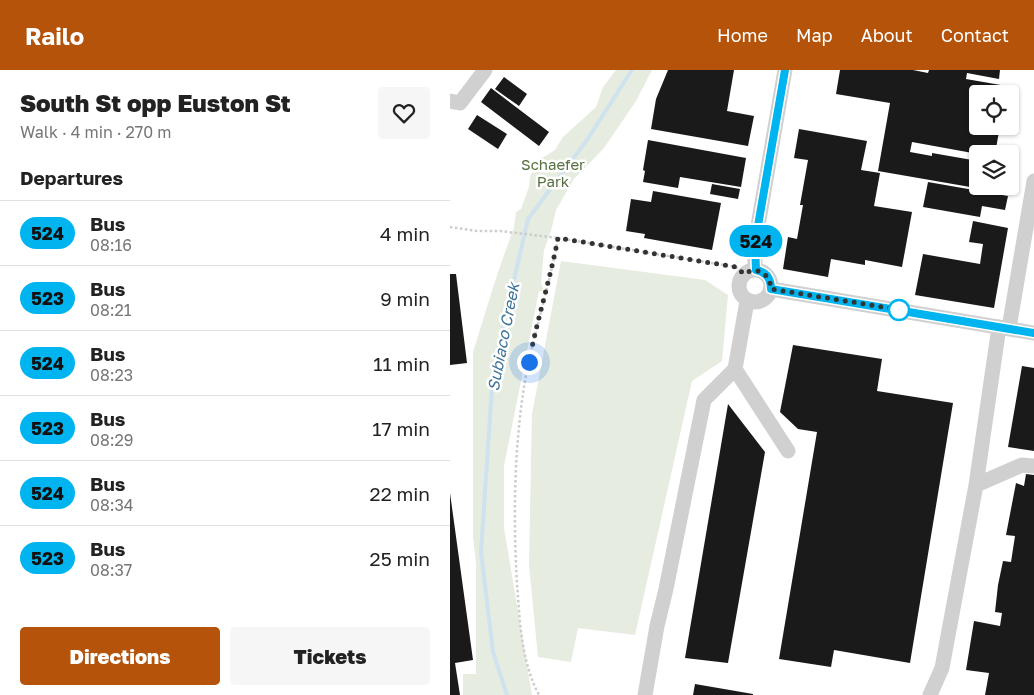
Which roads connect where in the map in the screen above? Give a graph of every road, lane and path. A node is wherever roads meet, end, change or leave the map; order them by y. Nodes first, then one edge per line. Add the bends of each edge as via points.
1 (485, 70) edge
2 (785, 70) edge
3 (450, 101) edge
4 (1034, 181) edge
5 (450, 227) edge
6 (558, 238) junction
7 (750, 272) junction
8 (771, 289) junction
9 (747, 301) junction
10 (1004, 327) junction
11 (1034, 333) edge
12 (735, 369) junction
13 (788, 452) dead end
14 (1034, 466) edge
15 (976, 485) junction
16 (539, 695) edge
17 (645, 695) edge
18 (930, 695) edge

1 - 3 street via 460,103
2 - 7 street
4 - 10 street
5 - 6 path
6 - 7 path
6 - 16 path via 522,400 514,496 523,646
7 - 8 street via 761,271 768,276
7 - 9 street via 739,281 738,290
8 - 9 street via 764,300 758,303
8 - 10 street
9 - 12 street
10 - 11 street
10 - 15 street
12 - 13 street
12 - 17 street via 704,400
14 - 15 street via 1022,465
15 - 18 street via 942,668

